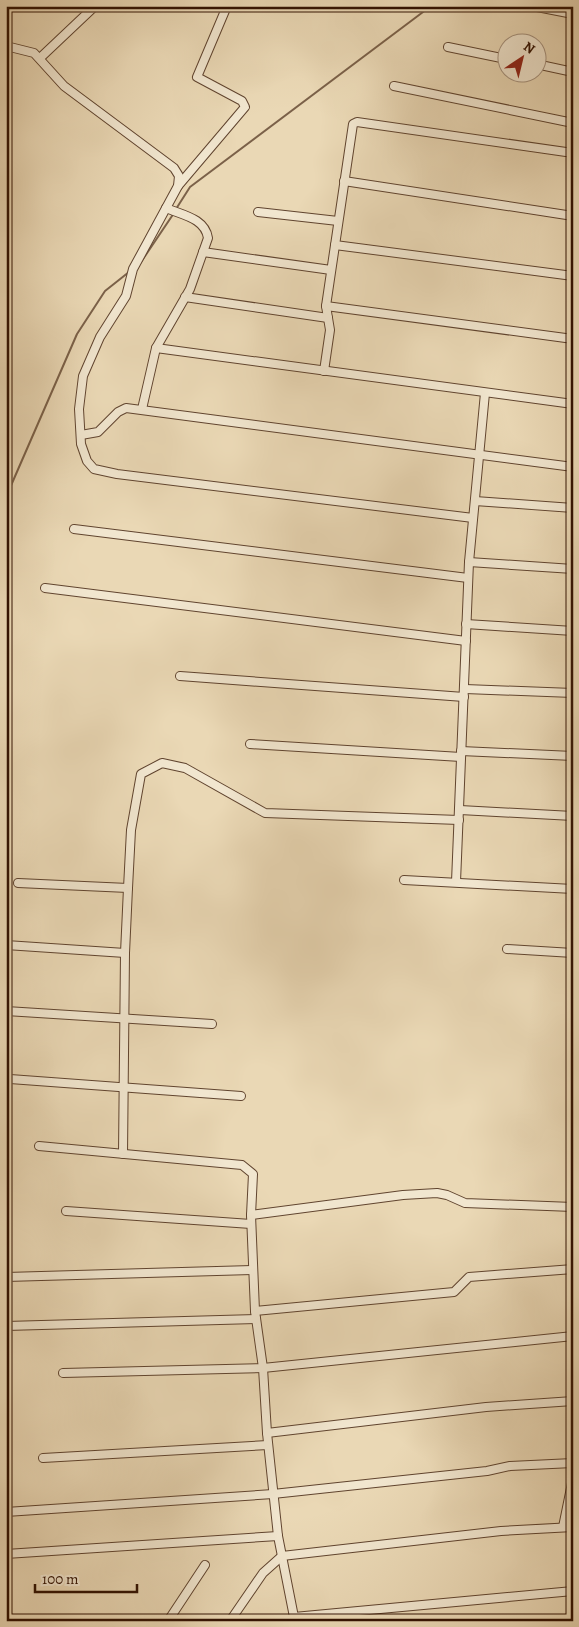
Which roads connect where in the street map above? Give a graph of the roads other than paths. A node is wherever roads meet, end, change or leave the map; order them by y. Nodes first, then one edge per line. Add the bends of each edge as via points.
1 (95, 6) edge
2 (227, 6) edge
3 (532, 6) edge
4 (573, 14) edge
5 (6, 46) edge
6 (448, 47) dead end
7 (496, 56) edge
8 (40, 58) junction
9 (546, 66) edge
10 (573, 72) edge
11 (394, 86) dead end
12 (573, 122) edge
13 (573, 152) edge
14 (344, 181) junction
15 (178, 186) junction
16 (166, 208) junction
17 (258, 212) dead end
18 (573, 216) edge
19 (338, 221) junction
20 (335, 245) junction
21 (203, 252) junction
22 (331, 270) junction
23 (573, 276) edge
24 (186, 297) junction
25 (326, 306) junction
26 (328, 318) junction
27 (573, 339) edge
28 (156, 348) junction
29 (324, 371) junction
30 (485, 393) junction
31 (573, 400) edge
32 (572, 404) edge
33 (142, 409) junction
34 (81, 434) junction
35 (479, 455) junction
36 (573, 467) edge
37 (475, 501) junction
38 (573, 508) edge
39 (473, 518) junction
40 (74, 530) dead end
41 (469, 562) junction
42 (573, 569) edge
43 (468, 578) junction
44 (45, 588) dead end
45 (466, 624) junction
46 (573, 631) edge
47 (466, 641) junction
48 (180, 676) dead end
49 (465, 693) junction
50 (573, 693) edge
51 (250, 744) dead end
52 (461, 754) junction
53 (573, 756) edge
54 (460, 810) junction
55 (573, 816) edge
56 (459, 820) junction
57 (404, 880) dead end
58 (456, 882) junction
59 (18, 883) dead end
60 (128, 888) junction
61 (573, 889) edge
62 (6, 945) edge
63 (507, 950) dead end
64 (124, 953) junction
65 (573, 953) edge
66 (6, 1011) edge
67 (125, 1019) junction
68 (212, 1024) dead end
69 (10, 1079) dead end
70 (125, 1088) junction
71 (241, 1096) dead end
72 (39, 1146) dead end
73 (123, 1154) junction
74 (573, 1207) edge
75 (66, 1211) dead end
76 (251, 1215) junction
77 (251, 1224) junction
78 (573, 1269) edge
79 (252, 1270) junction
80 (6, 1277) edge
81 (256, 1315) junction
82 (6, 1326) edge
83 (573, 1336) edge
84 (263, 1368) junction
85 (64, 1373) dead end
86 (573, 1401) edge
87 (267, 1433) junction
88 (268, 1445) junction
89 (43, 1458) dead end
90 (573, 1463) edge
91 (573, 1478) edge
92 (273, 1494) junction
93 (6, 1512) edge
94 (563, 1527) junction
95 (573, 1527) edge
96 (278, 1536) junction
97 (6, 1554) edge
98 (282, 1556) junction
99 (206, 1565) dead end
100 (573, 1591) edge
101 (293, 1619) edge
102 (168, 1621) edge
103 (230, 1621) edge

1 - 8 street
2 - 15 street via 197,76 242,101 245,107
3 - 4 street
5 - 8 street via 27,50
6 - 7 street
8 - 15 street via 64,86 174,168 179,176
9 - 10 street
11 - 12 street
13 - 14 street via 357,122 352,128
14 - 18 street
14 - 19 street
15 - 16 street
16 - 21 street via 201,223 207,230
16 - 34 street via 133,269 126,296 100,337 83,376 79,409
17 - 19 street
19 - 20 street
20 - 22 street
20 - 23 street
21 - 22 street
21 - 24 street
22 - 25 street
24 - 26 street
24 - 28 street
25 - 26 street
25 - 27 street
26 - 29 street via 330,330
28 - 29 street
28 - 33 street
29 - 30 street
30 - 32 street
30 - 35 street
31 - 32 street
33 - 34 street via 121,410 98,432
33 - 35 street
34 - 39 street via 87,461 102,472
35 - 36 street
35 - 37 street
37 - 38 street
37 - 39 street
39 - 41 street
40 - 43 street
41 - 42 street
41 - 43 street
43 - 45 street
44 - 47 street
45 - 46 street
45 - 47 street
47 - 49 street
48 - 49 street
49 - 50 street
49 - 52 street
51 - 52 street
52 - 53 street
52 - 54 street
54 - 55 street
54 - 56 street
56 - 58 street
56 - 60 street via 265,813 185,768 162,763 141,774 131,830
57 - 58 street
58 - 61 street
59 - 60 street
60 - 64 street
62 - 64 street
63 - 65 street
64 - 67 street
66 - 67 street
67 - 68 street
67 - 70 street
69 - 70 street
70 - 71 street
70 - 73 street
72 - 73 street
73 - 76 street via 242,1165 253,1174
74 - 76 street via 465,1203 437,1193
75 - 77 street
76 - 77 street
77 - 79 street
78 - 81 street via 469,1277 454,1292
79 - 80 street
79 - 81 street
81 - 82 street
81 - 84 street
83 - 84 street
84 - 85 street
84 - 87 street
86 - 87 street via 486,1407
87 - 88 street
88 - 89 street
88 - 92 street
90 - 92 street via 510,1466
91 - 94 street
92 - 93 street
92 - 96 street
94 - 95 street
94 - 98 street
96 - 97 street
96 - 98 street
98 - 101 street
98 - 103 street via 262,1573
99 - 102 street
100 - 101 street

